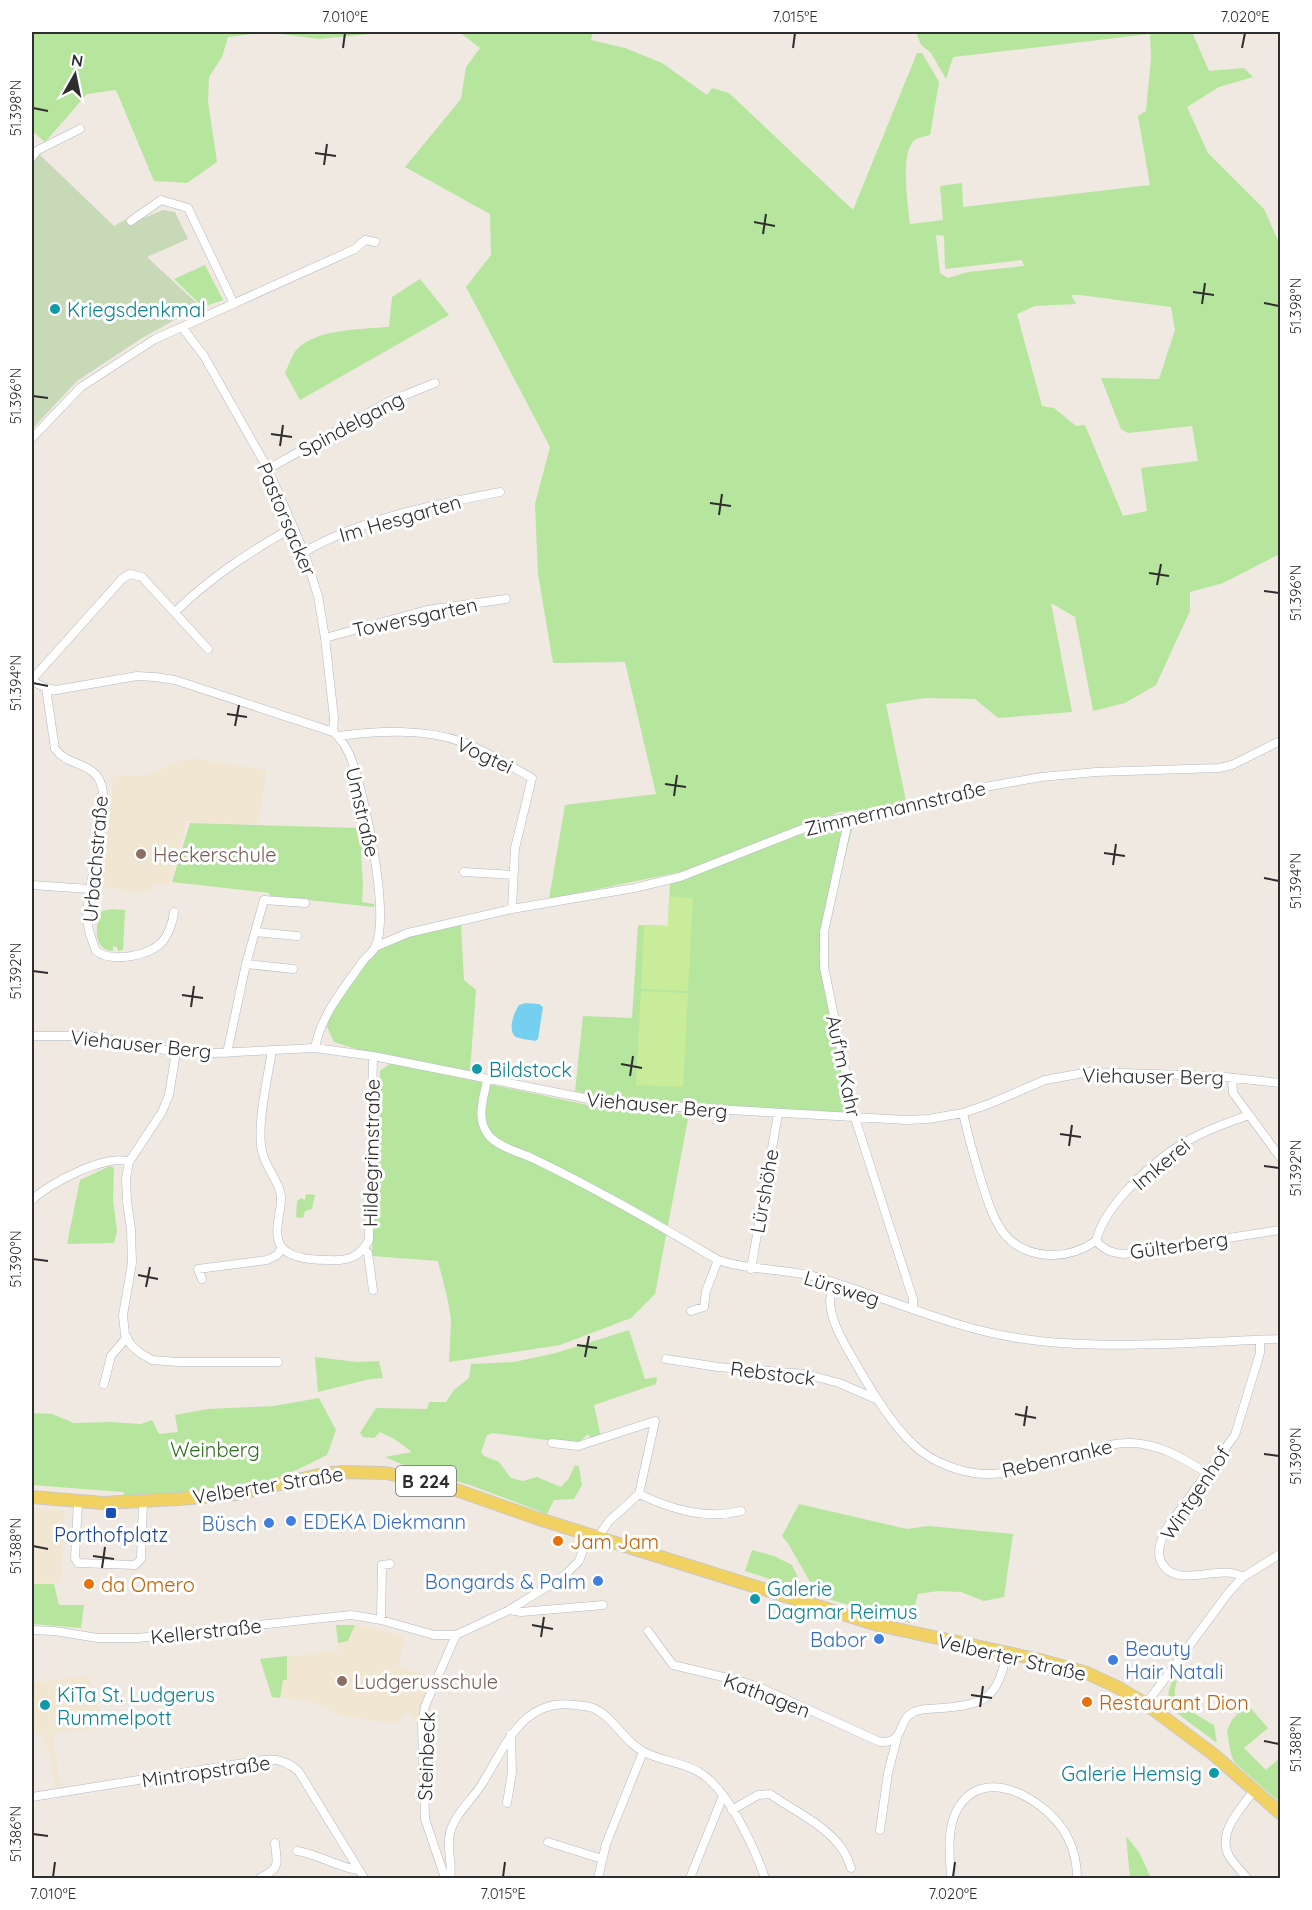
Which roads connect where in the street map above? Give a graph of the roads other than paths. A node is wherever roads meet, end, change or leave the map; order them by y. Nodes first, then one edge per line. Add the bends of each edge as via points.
1 (80, 129) dead end
2 (32, 157) edge
3 (131, 221) dead end
4 (375, 242) dead end
5 (234, 304) junction
6 (182, 327) junction
7 (435, 383) dead end
8 (32, 438) edge
9 (268, 469) junction
10 (500, 492) dead end
11 (293, 527) junction
12 (304, 552) junction
13 (506, 599) dead end
14 (175, 612) junction
15 (325, 638) junction
16 (208, 649) dead end
17 (32, 681) edge
18 (46, 688) junction
19 (336, 734) junction
20 (1281, 741) edge
21 (846, 817) junction
22 (464, 872) dead end
23 (513, 875) junction
24 (32, 885) edge
25 (90, 890) junction
26 (305, 903) dead end
27 (512, 909) junction
28 (174, 912) dead end
29 (255, 932) junction
30 (297, 936) dead end
31 (375, 947) junction
32 (246, 964) junction
33 (293, 969) dead end
34 (32, 1036) edge
35 (315, 1048) junction
36 (272, 1050) junction
37 (176, 1052) junction
38 (227, 1053) junction
39 (373, 1056) junction
40 (1232, 1078) junction
41 (488, 1080) junction
42 (1281, 1083) edge
43 (963, 1113) junction
44 (778, 1114) junction
45 (1249, 1115) junction
46 (855, 1118) junction
47 (1281, 1158) edge
48 (129, 1161) junction
49 (32, 1200) edge
50 (1281, 1230) edge
51 (1096, 1241) junction
52 (282, 1248) junction
53 (364, 1249) junction
54 (718, 1260) junction
55 (751, 1269) junction
56 (202, 1279) dead end
57 (835, 1282) junction
58 (373, 1290) dead end
59 (913, 1309) junction
60 (691, 1311) dead end
61 (127, 1338) junction
62 (1281, 1339) edge
63 (1260, 1340) junction
64 (666, 1359) dead end
65 (278, 1362) dead end
66 (104, 1384) dead end
67 (876, 1399) junction
68 (552, 1443) dead end
69 (1207, 1473) junction
70 (639, 1494) junction
71 (32, 1497) edge
72 (78, 1502) junction
73 (143, 1502) junction
74 (741, 1511) dead end
75 (594, 1535) junction
76 (1281, 1554) edge
77 (390, 1564) dead end
78 (1243, 1577) junction
79 (603, 1605) dead end
80 (509, 1610) junction
81 (381, 1620) junction
82 (32, 1630) edge
83 (648, 1631) dead end
84 (456, 1635) junction
85 (1006, 1653) junction
86 (1146, 1704) junction
87 (511, 1734) junction
88 (897, 1737) junction
89 (642, 1752) junction
90 (1255, 1789) junction
91 (723, 1796) junction
92 (32, 1797) edge
93 (507, 1803) dead end
94 (732, 1810) junction
95 (1281, 1813) edge
96 (880, 1830) dead end
97 (548, 1842) dead end
98 (274, 1843) dead end
99 (297, 1851) dead end
100 (602, 1859) junction
101 (851, 1868) dead end
102 (358, 1870) junction
103 (260, 1878) edge
104 (364, 1878) edge
105 (445, 1878) edge
106 (450, 1878) edge
107 (598, 1878) edge
108 (690, 1878) edge
109 (765, 1878) edge
110 (951, 1878) edge
111 (1077, 1878) edge
112 (1247, 1878) edge

1 - 2 street via 38,150
3 - 5 street via 161,200 188,208
4 - 5 street via 365,240 356,249
5 - 6 street
6 - 8 street via 155,339 81,387
6 - 9 street, Pastorsacker via 215,374
7 - 9 street, Spindelgang via 390,401
9 - 11 street, Pastorsacker
10 - 12 street, Im Hesgarten via 424,507
11 - 12 street, Pastorsacker
11 - 14 street via 244,555
12 - 15 street, Pastorsacker via 318,596
13 - 15 street, Towersgarten via 427,610
14 - 16 street
14 - 17 street via 142,577 127,575
15 - 19 street, Pastorsacker
17 - 18 street
18 - 19 street via 56,690 137,676 175,680
18 - 25 street, Urbachstraße via 55,749 60,756 93,772 101,785 104,808
19 - 23 street, Vogtei via 407,733 455,739 532,778 515,848
19 - 31 street, Umstraße via 359,783 377,872 380,910
20 - 21 street, Zimmermannstraße via 1219,768 1041,777 974,789 891,811
21 - 27 street, Zimmermannstraße via 820,822 680,877
21 - 46 street, Auf'm Kahr via 823,951
22 - 23 street
23 - 27 street, Vogtei
24 - 25 street
25 - 28 street, Urbachstraße via 87,924 91,940 96,951 108,957 157,946 164,940
26 - 29 street via 264,900
27 - 31 street, Zimmermannstraße via 408,933
29 - 30 street
29 - 32 street
31 - 35 street via 324,1018
32 - 33 street
32 - 38 street
34 - 37 street, Viehauser Berg via 90,1035
35 - 36 street, Viehauser Berg
35 - 39 street, Viehauser Berg
36 - 38 street, Viehauser Berg
36 - 52 street via 260,1135 262,1154 279,1187 278,1239
37 - 38 street, Viehauser Berg
37 - 48 street via 162,1112
39 - 41 street, Viehauser Berg
39 - 53 street, Hildegrimstraße via 369,1240
40 - 42 street, Viehauser Berg
40 - 43 street, Viehauser Berg via 1089,1072 1045,1080
40 - 45 street via 1233,1093
41 - 44 street, Viehauser Berg via 609,1103
41 - 54 street, Lürsweg via 482,1121 492,1138
43 - 46 street, Viehauser Berg via 918,1120
43 - 51 street via 993,1218 1008,1238 1023,1250 1058,1256
44 - 46 street, Viehauser Berg
44 - 55 street, Lürshöhe
45 - 47 street
45 - 51 street, Imkerei via 1197,1135 1164,1157 1117,1203 1102,1223
46 - 59 street, Auf'm Kahr
48 - 49 street via 114,1159 81,1171 40,1191
48 - 61 street via 126,1178 132,1263 123,1315
50 - 51 street, Gülterberg via 1124,1254 1111,1253
52 - 53 street, Hildegrimstraße via 294,1255 330,1260 348,1259
52 - 56 street via 267,1260 198,1269
53 - 58 street, Hildegrimstraße via 368,1253
54 - 55 street, Lürsweg
54 - 60 street via 704,1307
55 - 57 street, Lürsweg
57 - 59 street, Lürsweg
57 - 67 street, Rebenranke via 830,1301 833,1314
59 - 63 street, Lürsweg via 1015,1338 1051,1342
61 - 65 street via 152,1360
61 - 66 street via 111,1356
62 - 63 street, Lürsweg
63 - 69 street, Wintgenhof via 1260,1353 1240,1423
64 - 67 street, Rebstock via 805,1374
67 - 69 street, Rebenranke via 914,1445 957,1469 984,1474 1008,1472 1130,1442 1175,1454
68 - 70 street via 578,1446 655,1421
69 - 78 street, Wintgenhof via 1166,1529 1161,1541 1161,1562 1176,1575 1224,1572
70 - 74 street via 689,1513 727,1515
70 - 75 street
71 - 72 main road, B 224
72 - 73 main road, B 224
72 - 73 street via 78,1563 135,1565 141,1559
73 - 75 main road, Velberter Straße / B 224 via 236,1494 324,1474 362,1471 442,1485
75 - 80 street, Kellerstraße via 572,1570
75 - 85 main road, Velberter Straße / B 224 via 874,1624
76 - 78 street
77 - 81 street via 382,1564
78 - 86 street
79 - 80 street
80 - 84 street, Kellerstraße
81 - 82 street, Kellerstraße via 351,1615 138,1638 98,1638
81 - 84 street, Kellerstraße via 434,1635
83 - 88 street, Kathagen via 673,1665 759,1687 880,1742 890,1743
84 - 105 street, Steinbeck via 425,1706 422,1725 425,1819
85 - 86 main road, Velberter Straße / B 224 via 1087,1673
85 - 88 street via 1002,1677 986,1697 974,1704 915,1711 906,1717
86 - 90 main road, B 224
87 - 89 street via 543,1708 563,1703 593,1708
87 - 93 street via 512,1772
87 - 106 street via 452,1825
88 - 96 street
89 - 91 street via 698,1771
89 - 100 street
90 - 95 main road, B 224
90 - 112 street via 1225,1832 1229,1856
91 - 94 street
91 - 108 street
92 - 102 street, Mintropstraße via 263,1760 281,1761 299,1772
94 - 101 street via 758,1795 770,1794 826,1833 843,1850
94 - 109 street
97 - 100 street
98 - 103 street via 277,1866
99 - 102 street
100 - 107 street
102 - 104 street, Mintropstraße
110 - 111 street via 950,1836 956,1812 961,1803 978,1791 999,1787 1028,1796 1054,1817 1069,1839

